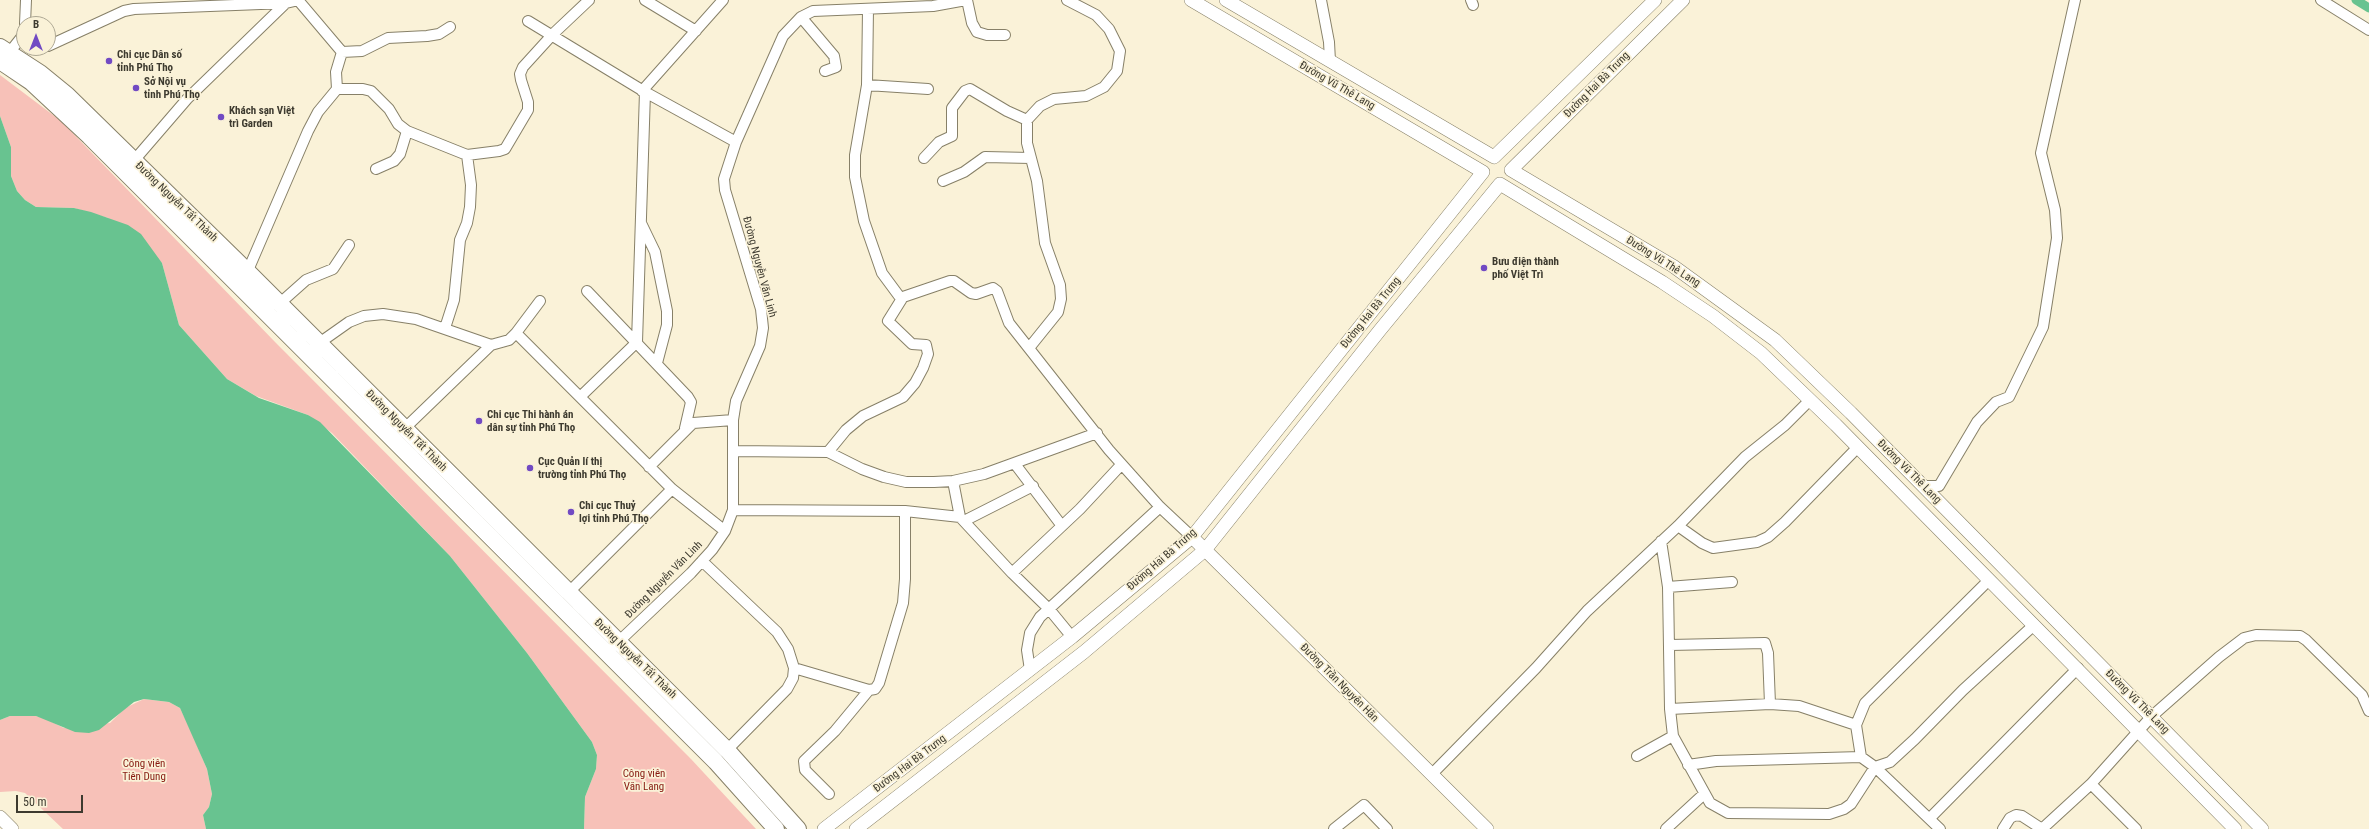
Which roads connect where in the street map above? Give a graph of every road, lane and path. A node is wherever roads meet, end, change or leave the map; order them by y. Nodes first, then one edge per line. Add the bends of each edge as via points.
1 (26, 0) edge
2 (299, 0) edge
3 (589, 0) edge
4 (645, 0) edge
5 (723, 0) edge
6 (845, 0) edge
7 (966, 0) edge
8 (1066, 0) edge
9 (1191, 0) edge
10 (1226, 0) edge
11 (1321, 0) edge
12 (1655, 0) edge
13 (1683, 0) edge
14 (2075, 0) edge
15 (2321, 0) edge
16 (265, 2) edge
17 (287, 2) edge
18 (850, 9) junction
19 (868, 9) junction
20 (25, 16) edge
21 (801, 17) junction
22 (528, 21) dead end
23 (450, 27) dead end
24 (2369, 30) edge
25 (696, 31) junction
26 (553, 34) junction
27 (1005, 36) dead end
28 (16, 42) edge
29 (56, 42) edge
30 (342, 52) junction
31 (3, 54) edge
32 (1330, 61) junction
33 (825, 71) dead end
34 (867, 85) junction
35 (337, 89) junction
36 (928, 89) dead end
37 (644, 91) junction
38 (1027, 120) junction
39 (408, 131) junction
40 (736, 142) junction
41 (467, 155) junction
42 (1494, 157) junction
43 (924, 158) dead end
44 (1031, 158) junction
45 (129, 166) junction
46 (376, 169) dead end
47 (1511, 170) junction
48 (1483, 172) junction
49 (943, 181) dead end
50 (1500, 184) junction
51 (641, 222) junction
52 (349, 245) dead end
53 (244, 280) junction
54 (587, 291) dead end
55 (903, 298) junction
56 (540, 301) dead end
57 (279, 304) junction
58 (445, 328) junction
59 (516, 333) junction
60 (1769, 335) junction
61 (637, 342) junction
62 (491, 345) junction
63 (313, 347) junction
64 (1029, 348) junction
65 (1757, 350) junction
66 (657, 363) junction
67 (580, 397) junction
68 (1810, 400) junction
69 (734, 420) junction
70 (404, 428) junction
71 (685, 428) junction
72 (1097, 433) junction
73 (1858, 447) junction
74 (735, 451) junction
75 (828, 452) junction
76 (1015, 464) junction
77 (1121, 465) junction
78 (649, 467) junction
79 (953, 481) junction
80 (1033, 486) junction
81 (1923, 486) junction
82 (672, 489) junction
83 (1160, 507) junction
84 (733, 510) junction
85 (905, 511) junction
86 (962, 519) junction
87 (1062, 526) junction
88 (1678, 526) junction
89 (725, 532) junction
90 (1192, 537) junction
91 (1660, 541) junction
92 (1206, 550) junction
93 (702, 561) junction
94 (1012, 573) junction
95 (1989, 580) junction
96 (1732, 582) dead end
97 (1668, 587) junction
98 (568, 593) junction
99 (1049, 609) junction
100 (2034, 625) junction
101 (1072, 637) junction
102 (618, 642) junction
103 (1670, 645) junction
104 (606, 654) junction
105 (794, 668) junction
106 (2078, 668) junction
107 (1030, 670) junction
108 (869, 690) junction
109 (1770, 704) junction
110 (1670, 709) junction
111 (2369, 711) edge
112 (2151, 717) junction
113 (1856, 725) junction
114 (2139, 730) junction
115 (1674, 736) junction
116 (727, 750) junction
117 (1637, 756) dead end
118 (1861, 756) junction
119 (1688, 765) junction
120 (1875, 767) junction
121 (1432, 774) junction
122 (2091, 784) junction
123 (829, 794) dead end
124 (1704, 794) junction
125 (0, 817) edge
126 (1930, 818) junction
127 (12, 829) edge
128 (776, 829) edge
129 (798, 829) edge
130 (824, 829) edge
131 (856, 829) edge
132 (1334, 829) edge
133 (1387, 829) edge
134 (1487, 829) edge
135 (1666, 829) edge
136 (1940, 829) edge
137 (2004, 829) edge
138 (2042, 829) edge
139 (2136, 829) edge
140 (2235, 829) edge
141 (2262, 829) edge

1 - 20 street
2 - 17 street
2 - 30 street
3 - 26 street
4 - 25 street
5 - 25 street
6 - 18 street
7 - 19 street, Đường Nguyễn Văn Linh via 934,6
7 - 27 street via 972,23 978,32
8 - 38 street via 1096,15 1109,29 1120,51 1117,70 1104,87 1086,96 1054,99 1040,106
9 - 48 street, Đường Vũ Thê Lang
10 - 32 street, Đường Vũ Thê Lang
11 - 32 street
12 - 42 street, Đường Hai Bà Trưng
13 - 47 street, Đường Hai Bà Trưng
14 - 81 street via 2041,153 2055,210 2057,238 2044,327 2009,398 1996,402 1978,422 1939,486
15 - 24 street
16 - 17 street
16 - 29 street via 124,11
17 - 45 street via 186,99
18 - 19 street, Đường Nguyễn Văn Linh
18 - 21 street, Đường Nguyễn Văn Linh via 813,11
19 - 34 street
21 - 33 street via 834,56 836,67
21 - 40 street, Đường Nguyễn Văn Linh via 783,36
22 - 26 street
23 - 30 street via 439,34 388,38 362,51
25 - 37 street
26 - 37 street
26 - 41 street via 520,74 528,110 509,143 499,151
28 - 31 street
30 - 35 street via 336,72
31 - 45 main road, Đường Nguyễn Tất Thành via 31,82
32 - 42 street, Đường Vũ Thê Lang
34 - 36 street
34 - 55 street via 855,155 855,177 864,221 882,273
35 - 39 street via 363,89 371,92 389,108 398,124
35 - 53 street via 318,112 308,130
37 - 40 street
37 - 51 street
38 - 43 street via 970,89 965,91 952,108 952,136 940,142
38 - 44 street via 1027,143
39 - 41 street
39 - 46 street via 400,154
40 - 69 street, Đường Nguyễn Văn Linh via 724,178 725,190 761,309 763,328 760,346 736,401
41 - 58 street via 471,186 470,207 460,240 454,300
42 - 47 street via 1505,160
42 - 48 street via 1486,162
44 - 49 street via 985,157 964,172
44 - 64 street via 1037,182 1045,243 1060,286 1061,299 1058,312
45 - 53 main road, Đường Nguyễn Tất Thành
47 - 50 street via 1508,179
47 - 60 street, Đường Vũ Thê Lang via 1673,266
48 - 50 street via 1489,182
48 - 90 street, Đường Hai Bà Trưng
50 - 65 street, Đường Vũ Thê Lang via 1662,282 1713,316
50 - 92 street, Đường Hai Bà Trưng via 1352,365
51 - 61 street
51 - 66 street via 655,252 667,311 667,325
52 - 57 street via 333,269 306,280
53 - 57 main road, Đường Nguyễn Tất Thành
53 - 63 main road, Đường Nguyễn Tất Thành
54 - 61 street
55 - 64 street via 950,281 976,294 992,288 1001,300 1009,323
55 - 75 street via 888,321 912,344 926,345 928,354 923,368 903,397 863,416 846,430
56 - 59 street
57 - 63 main road, Đường Nguyễn Tất Thành
58 - 62 street
58 - 63 street via 397,315 376,314 349,322
59 - 62 street via 508,340
59 - 67 street
60 - 65 street
60 - 81 street, Đường Vũ Thê Lang
61 - 66 street
61 - 67 street
62 - 70 street
63 - 70 main road, Đường Nguyễn Tất Thành
63 - 104 main road, Đường Nguyễn Tất Thành
64 - 72 street
65 - 68 street, Đường Vũ Thê Lang
66 - 71 street via 691,402
67 - 78 street
68 - 73 street, Đường Vũ Thê Lang
68 - 88 street via 1785,425 1745,457
69 - 71 street via 701,421
69 - 74 street, Đường Nguyễn Văn Linh
70 - 98 main road, Đường Nguyễn Tất Thành
71 - 78 street
72 - 76 street
72 - 77 street
73 - 88 street via 1785,522 1757,542 1713,548
73 - 95 street, Đường Vũ Thê Lang
74 - 75 street
74 - 84 street, Đường Nguyễn Văn Linh
75 - 79 street via 884,477 906,482
76 - 79 street
76 - 80 street
77 - 83 street
77 - 87 street
78 - 82 street
79 - 86 street
80 - 86 street
80 - 87 street
81 - 112 street, Đường Vũ Thê Lang
82 - 89 street
82 - 98 street
83 - 90 street
83 - 99 street
84 - 85 street
84 - 89 street, Đường Nguyễn Văn Linh
85 - 86 street
85 - 108 street via 903,603 880,683 875,689
86 - 94 street
87 - 94 street
88 - 91 street
89 - 93 street, Đường Nguyễn Văn Linh
90 - 92 street, Đường Trần Nguyên Hãn
90 - 101 street, Đường Hai Bà Trưng
91 - 97 street
91 - 121 street via 1587,611 1536,668
92 - 121 street, Đường Trần Nguyên Hãn
92 - 131 street, Đường Hai Bà Trưng via 1072,661
93 - 102 street, Đường Nguyễn Văn Linh
93 - 105 street via 777,632 788,649
94 - 99 street
95 - 100 street, Đường Vũ Thê Lang
95 - 113 street via 1865,703
96 - 97 street
97 - 103 street
98 - 102 main road, Đường Nguyễn Tất Thành
99 - 101 street
99 - 107 street via 1040,617 1030,633 1027,650
100 - 106 street, Đường Vũ Thê Lang
100 - 120 street via 1890,762
101 - 107 street, Đường Hai Bà Trưng
102 - 104 street, Đường Nguyễn Văn Linh
102 - 116 main road, Đường Nguyễn Tất Thành
103 - 109 street via 1765,643 1768,653
103 - 110 street
104 - 128 main road, Đường Nguyễn Tất Thành via 716,762
105 - 108 street
105 - 116 street via 793,678 787,689
106 - 114 street, Đường Vũ Thê Lang
106 - 126 street
107 - 130 street, Đường Hai Bà Trưng
108 - 123 street via 804,761 805,770
109 - 110 street
109 - 113 street via 1814,709
110 - 115 street
111 - 112 street via 2362,696 2300,636 2256,636 2244,638 2219,657
112 - 114 street
112 - 141 street, Đường Vũ Thê Lang
113 - 118 street
114 - 122 street
114 - 140 street, Đường Vũ Thê Lang
115 - 117 street
115 - 119 street
116 - 129 main road, Đường Nguyễn Tất Thành
118 - 119 street via 1716,761
118 - 120 street
119 - 124 street
120 - 124 street via 1851,804 1829,814 1728,813 1710,803
120 - 126 street
121 - 134 street, Đường Trần Nguyên Hãn
122 - 138 street
122 - 139 street
124 - 135 street
125 - 127 street
126 - 136 street
132 - 133 street via 1364,804
137 - 138 street via 2010,818 2016,815

